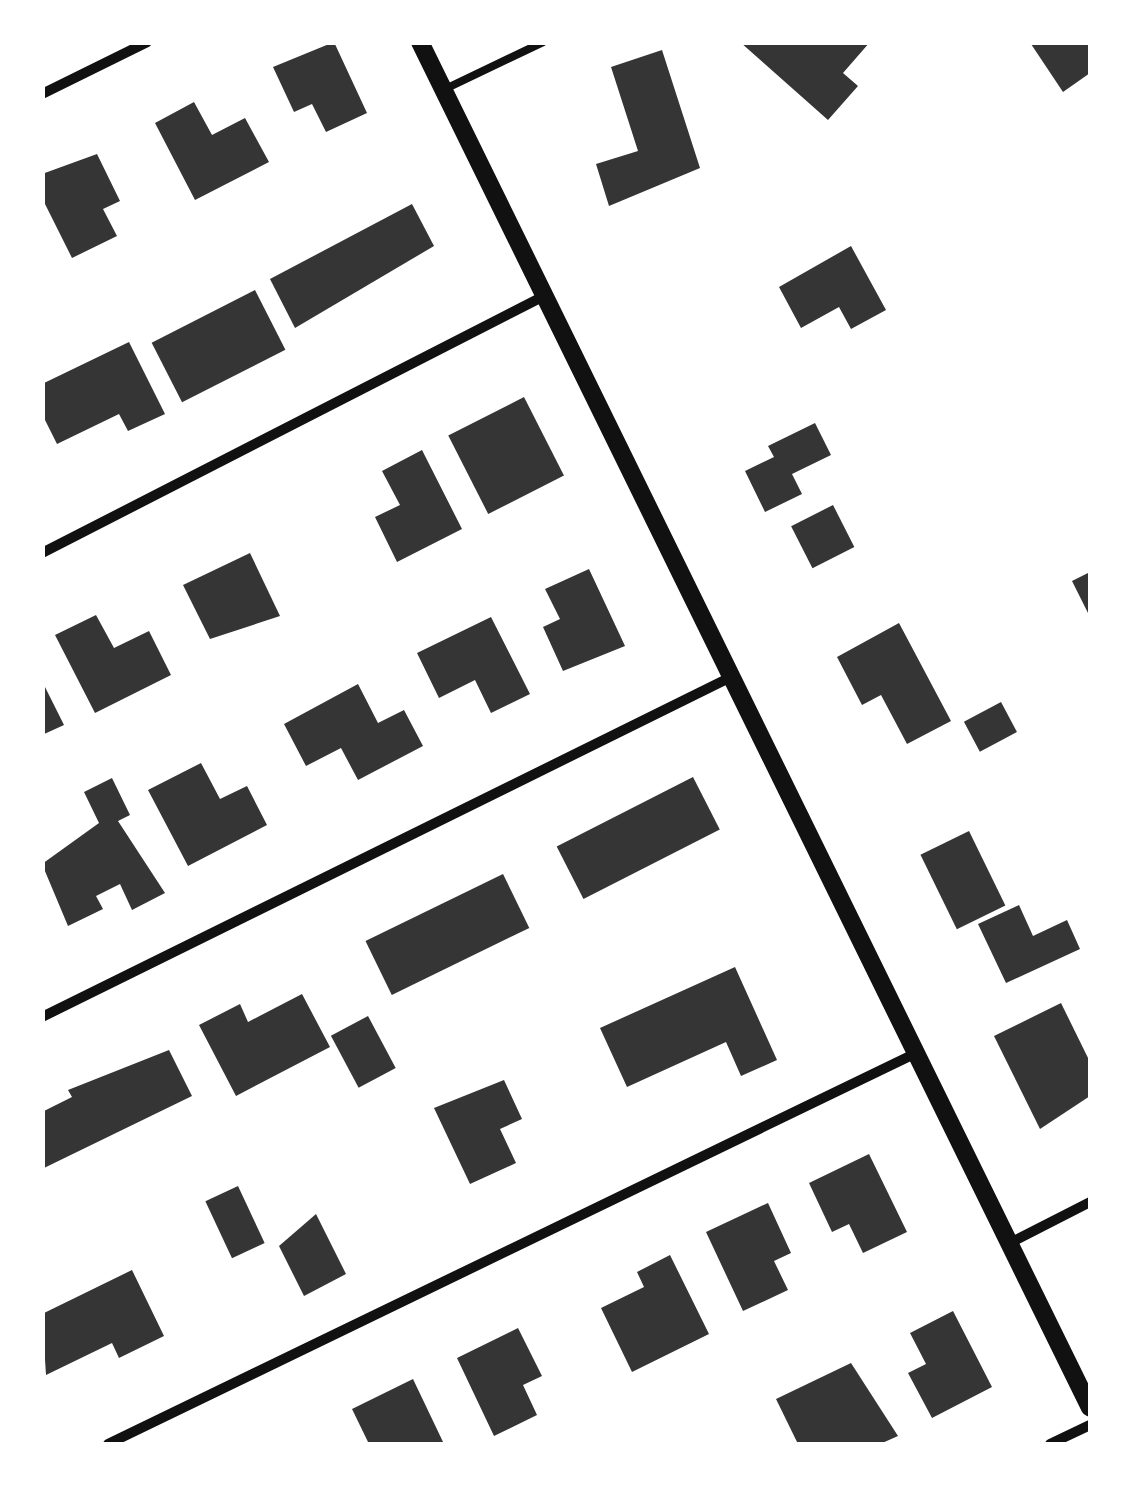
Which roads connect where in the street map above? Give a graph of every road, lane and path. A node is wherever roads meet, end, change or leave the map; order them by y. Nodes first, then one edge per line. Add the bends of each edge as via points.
1 (147, 42) edge
2 (420, 42) edge
3 (543, 42) edge
4 (442, 90) junction
5 (42, 94) edge
6 (540, 298) junction
7 (42, 553) edge
8 (729, 678) junction
9 (42, 1017) edge
10 (914, 1054) junction
11 (1090, 1202) edge
12 (1008, 1244) junction
13 (1090, 1408) edge
14 (1090, 1425) edge
15 (108, 1444) edge
16 (1050, 1444) edge

1 - 5 street
2 - 4 street
3 - 4 lane
4 - 6 street
6 - 7 street
6 - 8 street
8 - 9 street
8 - 10 street
10 - 12 street
10 - 15 street
11 - 12 street
12 - 13 street
14 - 16 street

